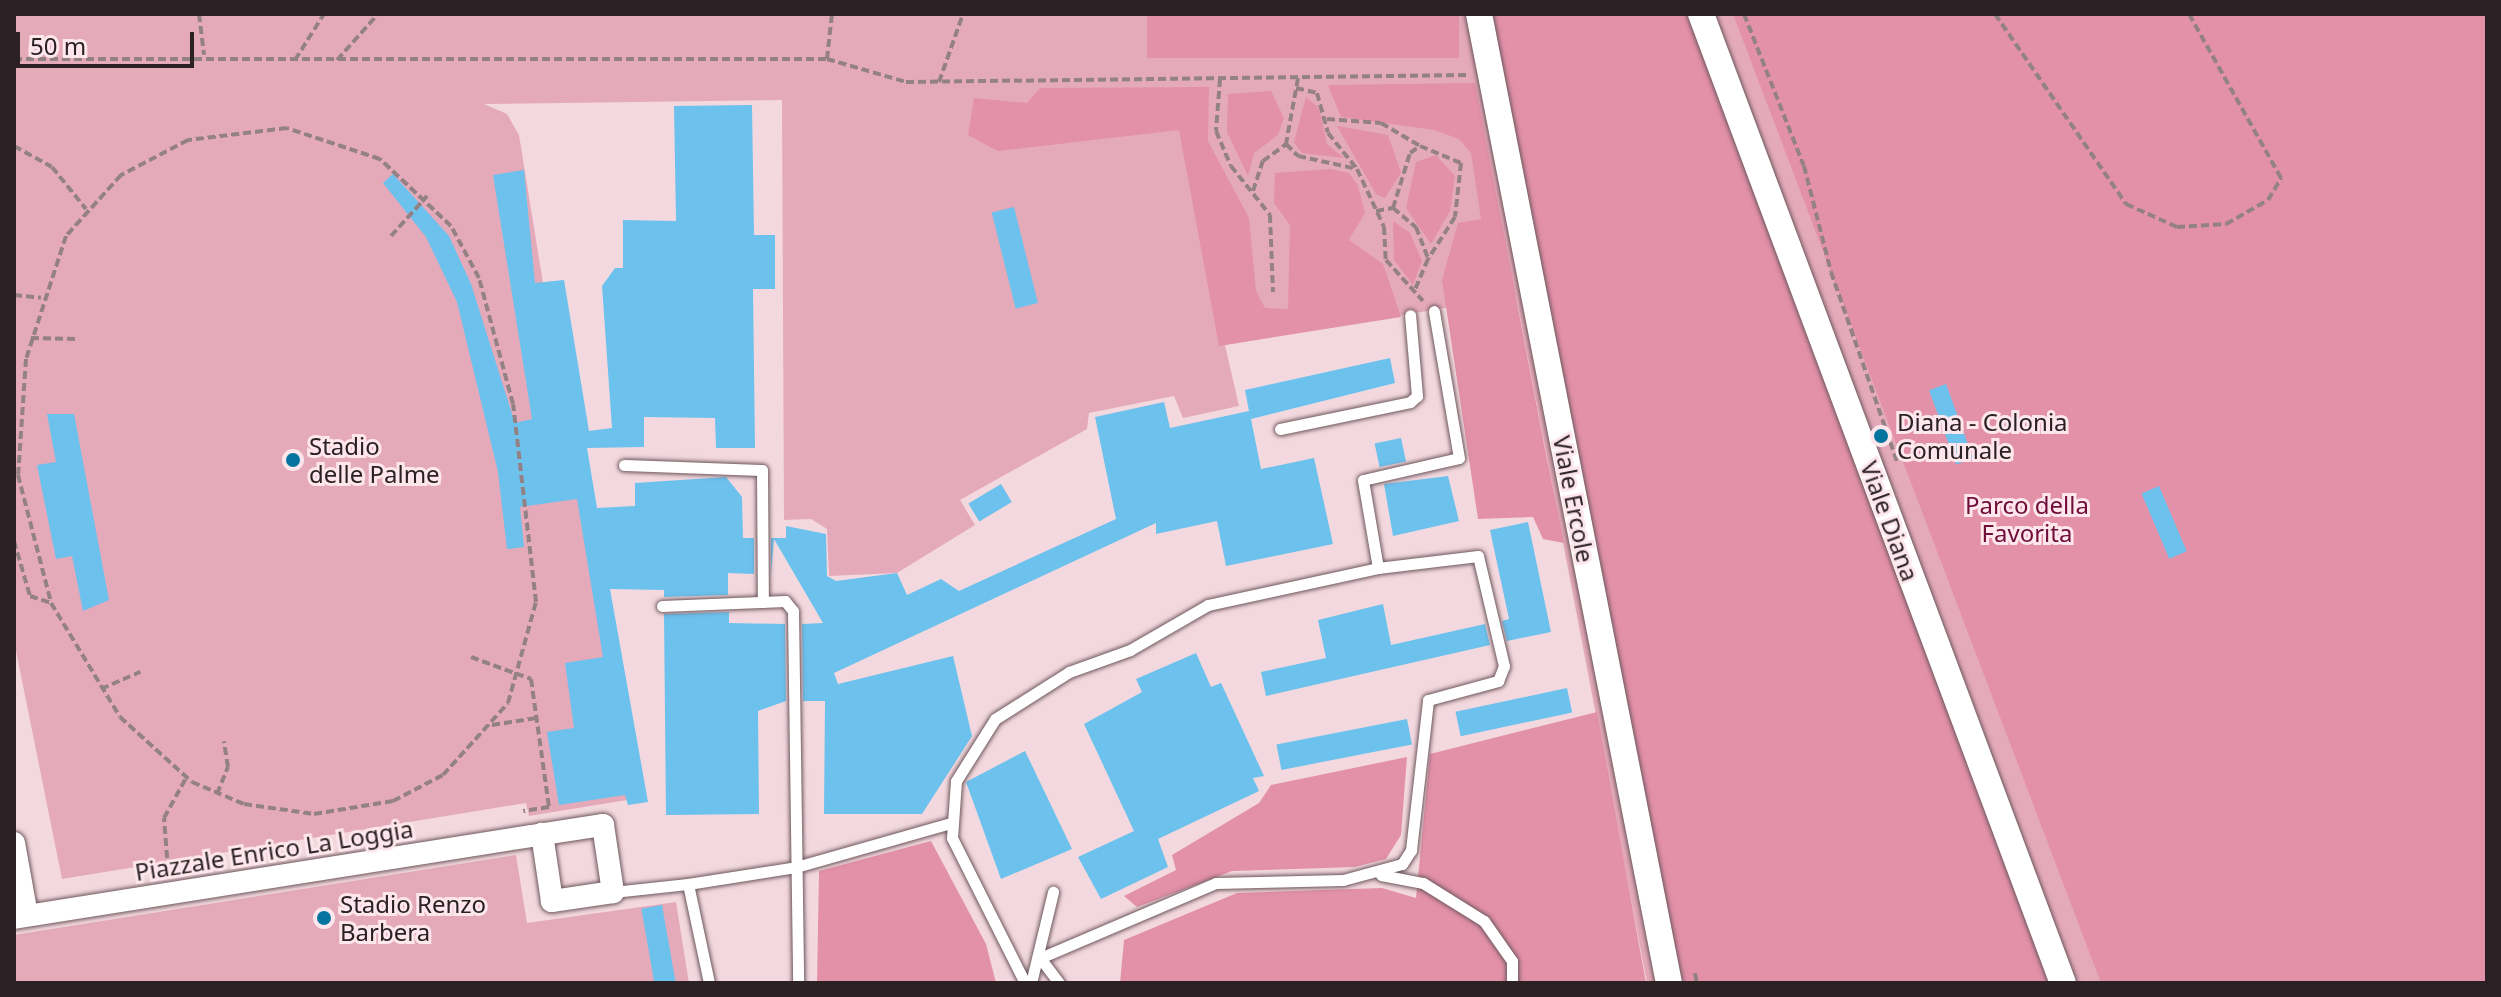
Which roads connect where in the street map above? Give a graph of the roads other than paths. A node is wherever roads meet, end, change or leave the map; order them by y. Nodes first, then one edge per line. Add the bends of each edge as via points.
1 (1479, 14) edge
2 (1701, 14) edge
3 (1434, 311) road end
4 (1410, 315) dead end
5 (1280, 429) dead end
6 (624, 465) dead end
7 (1378, 568) junction
8 (763, 602) junction
9 (662, 606) dead end
10 (950, 823) junction
11 (542, 834) junction
12 (14, 843) edge
13 (796, 867) junction
14 (1381, 875) junction
15 (688, 884) junction
16 (613, 892) junction
17 (1053, 892) dead end
18 (21, 916) edge
19 (1040, 958) junction
20 (709, 983) edge
21 (798, 983) edge
22 (1025, 983) edge
23 (1031, 983) edge
24 (1059, 983) edge
25 (1512, 983) edge
26 (1669, 983) edge
27 (2063, 983) edge

1 - 26 street, Viale Ercole
2 - 27 street, Viale Diana
3 - 7 lane via 1459,458 1363,480
4 - 5 lane via 1417,396 1410,402
6 - 8 lane via 762,470
7 - 10 lane via 1208,605 1130,650 1026,694 995,719 956,781
7 - 14 lane via 1478,556 1504,666 1498,681 1428,700 1411,850
8 - 9 lane
8 - 13 lane via 785,601 793,611
10 - 13 lane
10 - 22 lane
11 - 16 street, Piazzale Enrico La Loggia via 603,825
11 - 16 street via 552,901
11 - 18 street, Piazzale Enrico La Loggia
12 - 18 street
13 - 15 lane
13 - 21 lane
14 - 19 lane via 1216,883
14 - 25 lane via 1423,883 1484,921 1512,961
15 - 16 lane
15 - 20 lane
17 - 19 lane
19 - 23 lane
19 - 24 lane

